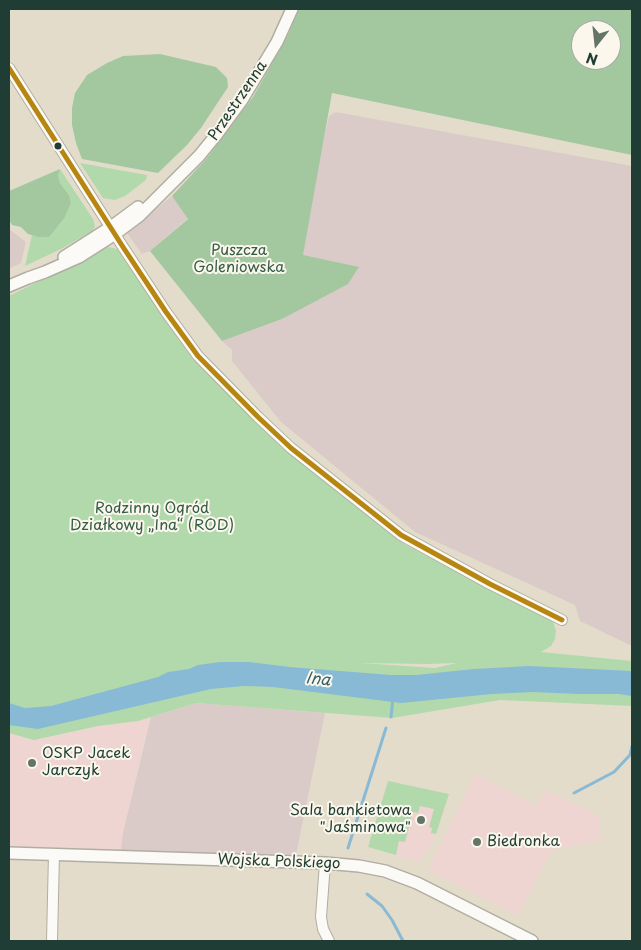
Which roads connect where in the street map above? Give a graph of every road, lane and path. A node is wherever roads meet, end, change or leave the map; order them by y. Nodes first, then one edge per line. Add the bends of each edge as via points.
1 (292, 9) edge
2 (9, 68) edge
3 (113, 230) junction
4 (9, 286) edge
5 (562, 620) dead end
6 (9, 853) edge
7 (54, 854) junction
8 (325, 863) junction
9 (52, 941) edge
10 (329, 941) edge
11 (532, 941) edge

1 - 3 street, Przestrzenna via 277,42 242,100 199,156
2 - 3 street
3 - 4 street, Przestrzenna
3 - 5 street via 198,356 291,448 401,535
6 - 7 street, Wojska Polskiego
7 - 8 street, Wojska Polskiego
7 - 9 street
8 - 10 street via 321,917
8 - 11 street, Wojska Polskiego via 372,868 402,877

